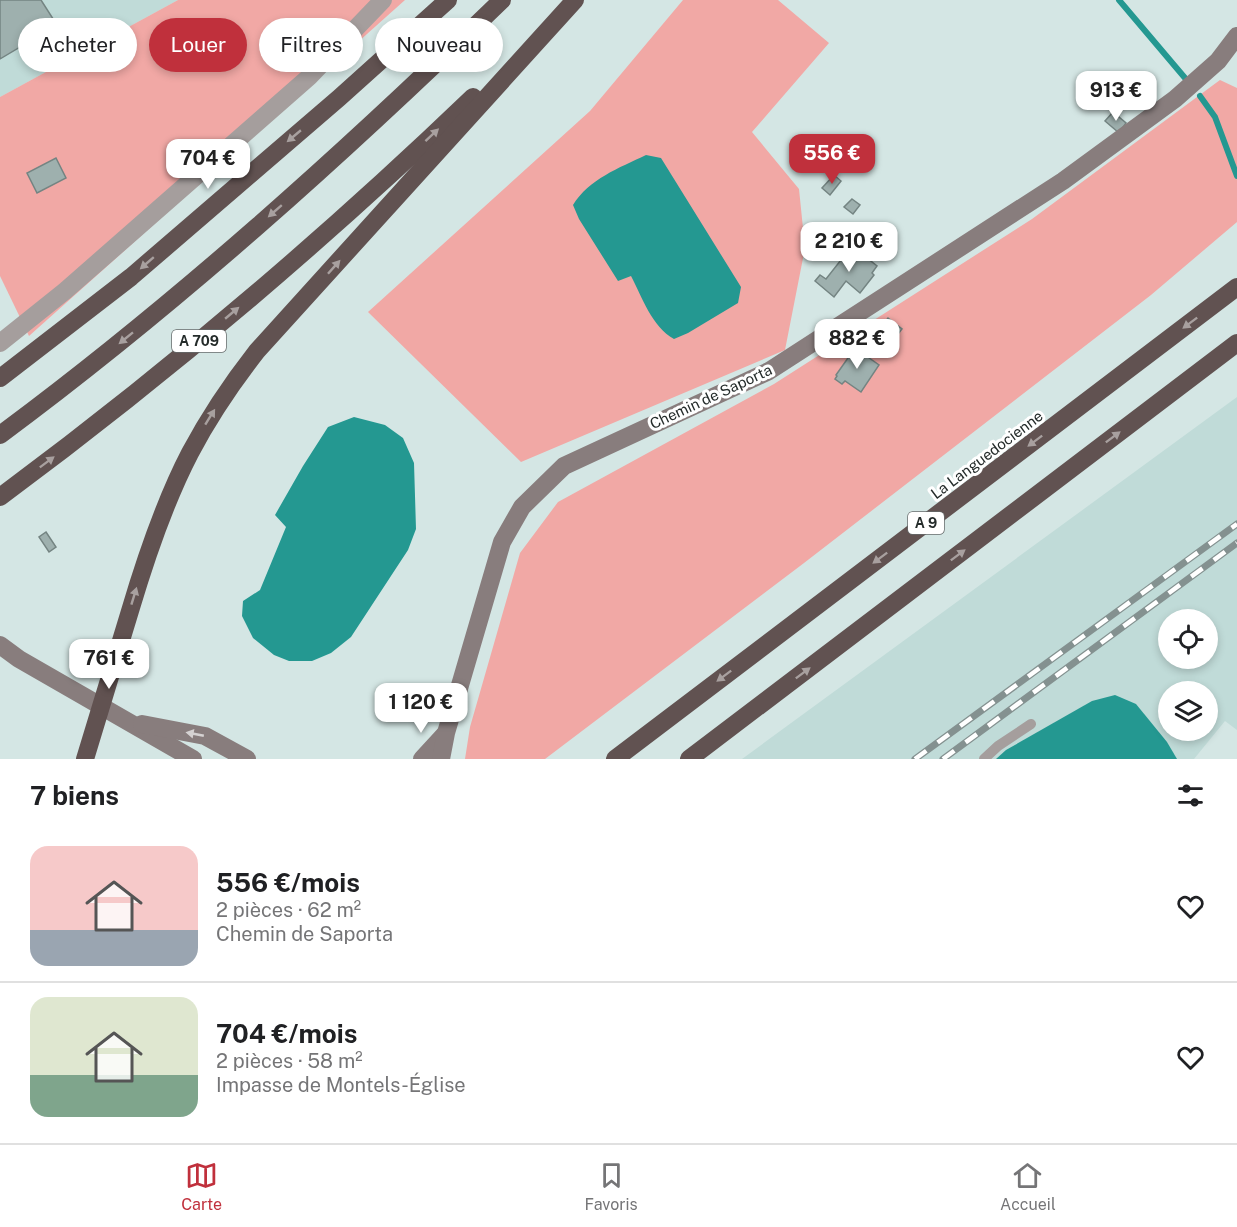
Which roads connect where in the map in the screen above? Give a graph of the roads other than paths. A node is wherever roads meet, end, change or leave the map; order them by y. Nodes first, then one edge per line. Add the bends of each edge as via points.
1 (383, 0) edge
2 (448, 0) edge
3 (502, 0) edge
4 (574, 0) edge
5 (1237, 36) edge
6 (1237, 287) edge
7 (0, 343) edge
8 (1237, 343) edge
9 (0, 378) edge
10 (0, 435) edge
11 (0, 497) edge
12 (0, 645) edge
13 (129, 722) junction
14 (1031, 724) dead end
15 (446, 733) junction
16 (85, 759) edge
17 (166, 759) edge
18 (193, 759) edge
19 (247, 759) edge
20 (422, 759) edge
21 (441, 759) edge
22 (615, 759) edge
23 (689, 759) edge
24 (984, 759) edge

1 - 7 street via 309,77 71,286
2 -> 9 highway via 131,277
3 -> 10 highway via 207,270
11 -> 4 highway, A 709 via 243,304 389,174
16 -> 4 highway via 142,570 189,454 221,400 257,351
5 - 15 street, Chemin de Saporta via 1218,61 1174,99 1063,181 769,371 564,466 522,507 502,542
6 -> 22 highway, La Languedocienne / A 9
23 -> 8 highway
12 - 13 street
13 - 17 street
13 - 18 street
19 -> 13 street via 205,736
14 - 24 lane
15 - 20 street
15 - 21 street, Chemin de Saporta

